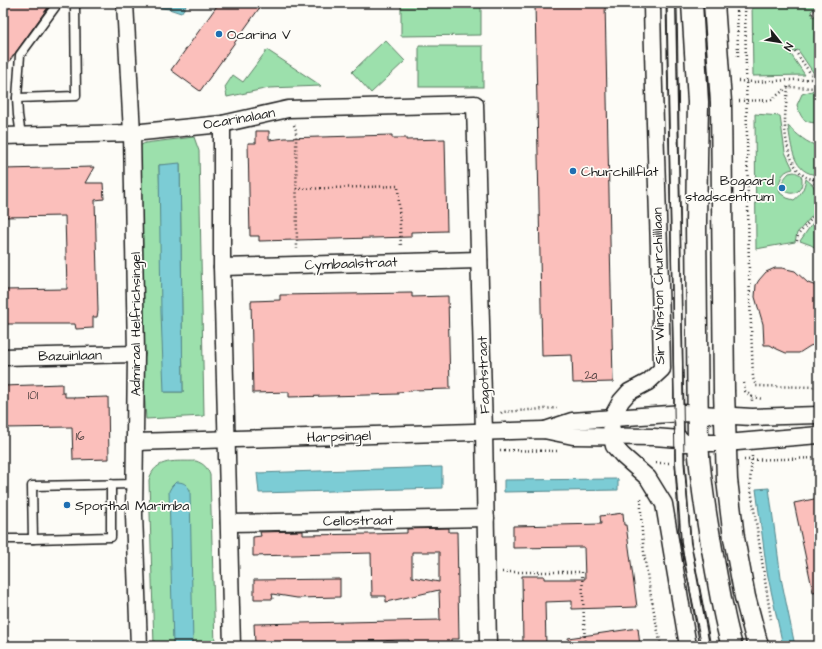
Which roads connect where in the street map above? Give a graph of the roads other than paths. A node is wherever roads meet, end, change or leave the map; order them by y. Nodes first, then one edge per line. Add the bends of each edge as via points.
1 (58, 3) edge
2 (68, 3) edge
3 (125, 3) edge
4 (652, 3) edge
5 (671, 3) edge
6 (692, 3) edge
7 (714, 3) edge
8 (17, 98) junction
9 (475, 104) joint
10 (222, 124) junction
11 (132, 133) junction
12 (3, 136) edge
13 (21, 136) junction
14 (479, 260) junction
15 (222, 267) junction
16 (136, 354) junction
17 (3, 357) edge
18 (689, 414) junction
19 (819, 415) edge
20 (724, 416) junction
21 (611, 419) junction
22 (544, 430) junction
23 (484, 432) junction
24 (819, 435) edge
25 (612, 437) junction
26 (227, 440) junction
27 (689, 441) junction
28 (135, 442) junction
29 (726, 443) junction
30 (111, 484) junction
31 (134, 484) junction
32 (486, 518) junction
33 (229, 523) junction
34 (3, 539) edge
35 (32, 539) junction
36 (139, 646) edge
37 (232, 646) edge
38 (488, 646) edge
39 (688, 646) edge
40 (705, 646) edge
41 (732, 646) edge
42 (758, 646) edge

1 - 8 lane via 20,55
2 - 8 lane via 75,6 76,96
3 - 11 street, Admiraal Helfrichsingel
4 - 21 street, Sir Winston Churchilllaan via 662,369 648,382 629,392
5 - 18 lane, Sir Winston Churchilllaan
6 - 18 street, Sir Winston Churchilllaan via 698,102
7 - 20 street via 721,102
8 - 13 lane
9 - 10 street, Ocarinalaan via 288,109
9 - 14 street, Fagotstraat
10 - 11 street, Ocarinalaan
10 - 15 street
11 - 13 street, Ocarinalaan
11 - 16 street, Admiraal Helfrichsingel
12 - 13 street, Ocarinalaan
14 - 15 street, Cymbaalstraat
14 - 23 street, Fagotstraat
15 - 26 street
16 - 17 street, Bazuinlaan
16 - 28 street, Admiraal Helfrichsingel
18 - 20 street, Harpsingel
18 - 21 street, Harpsingel
18 - 27 street, Sir Winston Churchilllaan
19 - 20 street, Harpsingel
20 - 29 street
21 - 22 street, Harpsingel via 572,421
21 - 25 street
22 - 23 street, Harpsingel
22 - 25 street, Harpsingel via 573,436
23 - 26 street, Harpsingel
23 - 32 street, Fagotstraat
24 - 29 street, Harpsingel
25 - 27 street, Harpsingel
25 - 39 street via 614,446 648,478 664,504
26 - 28 street, Harpsingel
26 - 33 street
27 - 29 street, Harpsingel
27 - 40 lane, Sir Winston Churchilllaan via 680,463 686,543
27 - 41 street, Sir Winston Churchilllaan via 701,474 710,539
28 - 31 street, Admiraal Helfrichsingel
29 - 42 street via 727,480 734,538 745,597
30 - 31 lane
30 - 35 lane via 111,537
30 - 35 lane via 32,486
31 - 36 street, Admiraal Helfrichsingel
32 - 33 street, Cellostraat
32 - 38 street, Fagotstraat
33 - 37 street
34 - 35 lane

